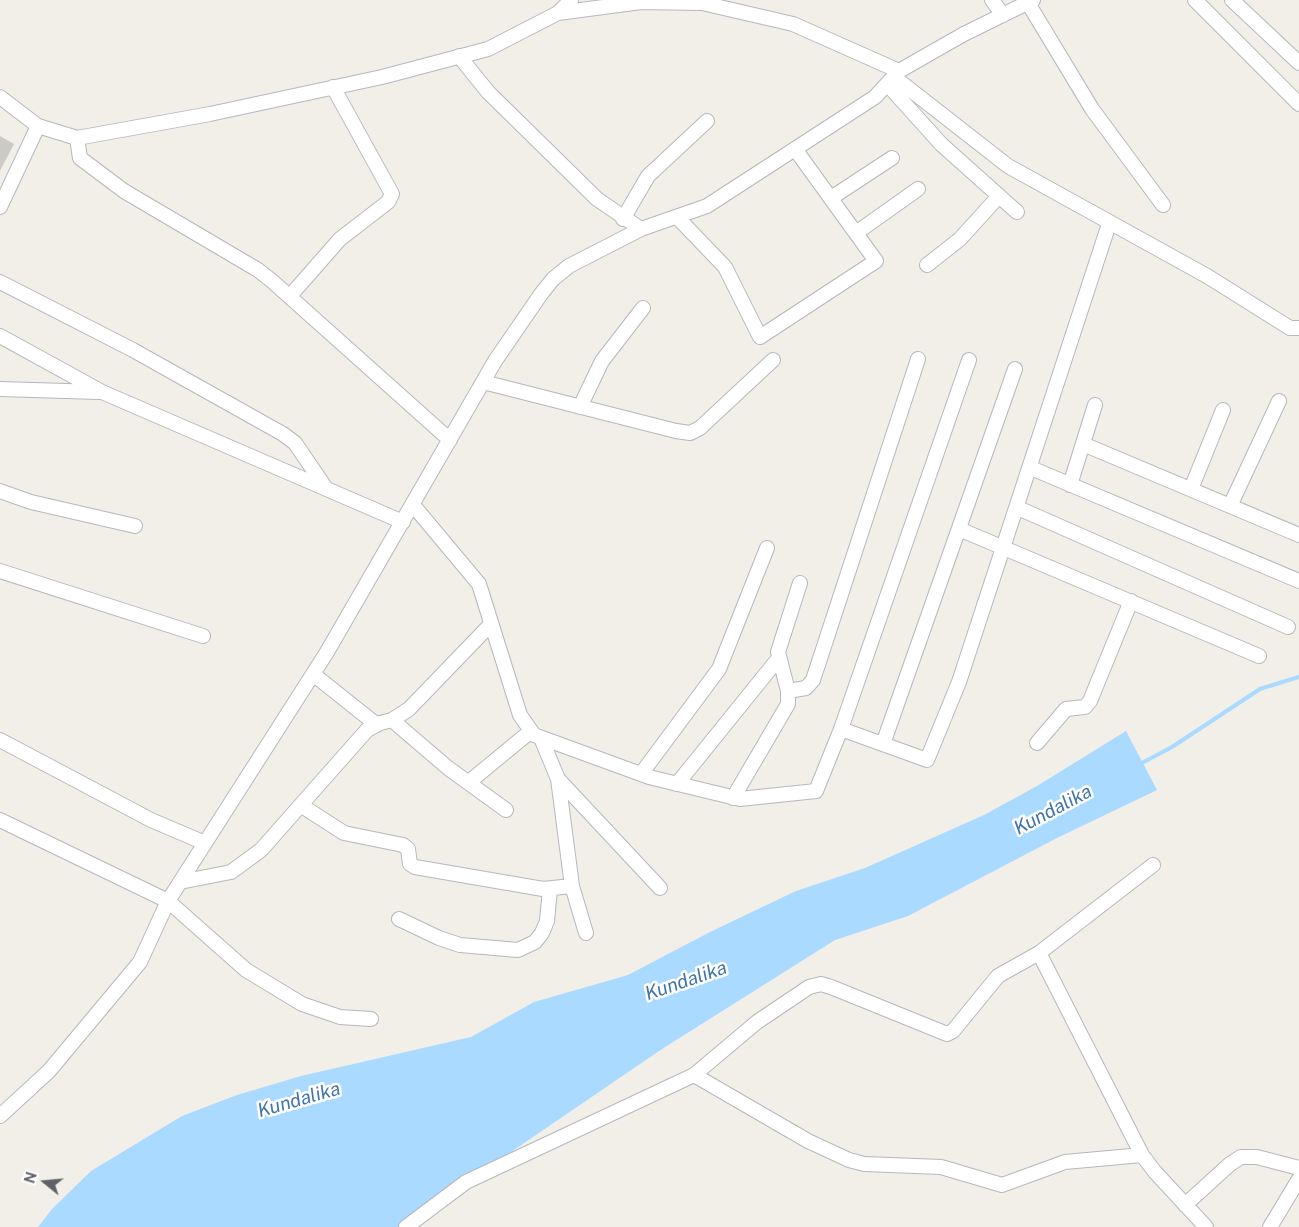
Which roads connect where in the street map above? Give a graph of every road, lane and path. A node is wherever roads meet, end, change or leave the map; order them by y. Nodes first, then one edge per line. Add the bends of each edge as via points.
1 (571, 0) edge
2 (992, 0) edge
3 (1195, 0) edge
4 (1232, 0) edge
5 (1030, 1) edge
6 (558, 13) junction
7 (1003, 15) junction
8 (459, 56) junction
9 (1299, 63) edge
10 (893, 78) junction
11 (333, 87) junction
12 (0, 98) edge
13 (1299, 104) edge
14 (707, 121) dead end
15 (38, 126) junction
16 (77, 138) junction
17 (795, 149) junction
18 (892, 158) dead end
19 (918, 189) dead end
20 (1000, 196) junction
21 (830, 198) junction
22 (2, 203) edge
23 (1163, 204) dead end
24 (1017, 212) dead end
25 (677, 217) junction
26 (622, 219) junction
27 (1109, 224) junction
28 (641, 229) junction
29 (856, 233) junction
30 (927, 265) dead end
31 (0, 282) edge
32 (290, 296) junction
33 (643, 308) dead end
34 (1299, 328) edge
35 (0, 336) edge
36 (773, 360) dead end
37 (918, 360) dead end
38 (969, 360) dead end
39 (1015, 369) dead end
40 (483, 382) junction
41 (0, 389) edge
42 (102, 392) junction
43 (1279, 401) dead end
44 (1095, 404) dead end
45 (580, 407) junction
46 (1223, 410) dead end
47 (1083, 444) junction
48 (447, 445) junction
49 (1031, 468) junction
50 (1070, 484) junction
51 (325, 488) junction
52 (1191, 489) junction
53 (0, 491) edge
54 (413, 505) junction
55 (1230, 506) junction
56 (1018, 508) junction
57 (403, 522) junction
58 (135, 526) dead end
59 (959, 529) junction
60 (1299, 535) edge
61 (767, 548) dead end
62 (1004, 548) junction
63 (1, 573) edge
64 (1299, 581) edge
65 (800, 583) dead end
66 (1131, 601) junction
67 (491, 624) junction
68 (1288, 627) dead end
69 (203, 636) dead end
70 (1259, 656) dead end
71 (778, 659) junction
72 (313, 674) junction
73 (788, 691) junction
74 (392, 720) junction
75 (376, 724) junction
76 (841, 729) junction
77 (536, 734) junction
78 (0, 740) edge
79 (1037, 743) dead end
80 (883, 744) junction
81 (641, 774) junction
82 (558, 780) junction
83 (469, 782) junction
84 (677, 784) junction
85 (733, 798) junction
86 (302, 806) junction
87 (506, 810) dead end
88 (0, 820) edge
89 (205, 843) junction
90 (1153, 865) dead end
91 (180, 882) junction
92 (572, 886) junction
93 (660, 888) dead end
94 (550, 889) junction
95 (168, 901) junction
96 (399, 919) dead end
97 (586, 933) dead end
98 (1039, 953) junction
99 (371, 1019) dead end
100 (694, 1075) junction
101 (0, 1116) edge
102 (1142, 1155) junction
103 (1299, 1168) edge
104 (1299, 1180) edge
105 (1185, 1205) junction
106 (406, 1227) edge
107 (1206, 1227) edge
108 (1270, 1227) edge

1 - 6 street
2 - 7 street
3 - 13 street
4 - 9 street
5 - 7 street
5 - 23 street via 1092,109
6 - 8 street via 488,49
6 - 10 street via 642,2 702,3 793,24
7 - 10 street
8 - 11 street
8 - 26 street via 488,92 597,199
10 - 17 street via 875,97
10 - 20 street via 941,144
10 - 27 street via 1008,166
11 - 16 street
11 - 32 street via 392,194 388,202 340,239
12 - 15 street
14 - 26 street via 648,176
15 - 16 street
15 - 22 street
16 - 32 street via 80,158 124,192 258,270
17 - 21 street
17 - 25 street via 707,206
18 - 21 street
19 - 29 street
20 - 24 street
20 - 30 street via 960,239
21 - 29 street
25 - 28 street
25 - 29 street via 725,267 760,337 876,261
26 - 28 street
27 - 34 street via 1207,276 1290,328
27 - 49 street
28 - 40 street via 569,266 553,279
31 - 51 street via 133,350 283,434 295,443
32 - 48 street
33 - 45 street via 602,361
35 - 42 street
36 - 45 street via 700,428 690,433
37 - 73 street via 813,680 808,687
38 - 76 street
39 - 59 street
40 - 45 street
40 - 48 street
41 - 42 street
42 - 51 street
43 - 55 street
44 - 47 street
46 - 52 street
47 - 50 street
47 - 52 street
48 - 54 street
49 - 50 street
49 - 56 street
50 - 64 street
51 - 57 street
52 - 55 street
53 - 58 street via 31,502
54 - 57 street
54 - 67 street via 479,584
55 - 60 street
56 - 62 street
56 - 68 street
57 - 72 street
59 - 62 street
59 - 80 street
61 - 81 street via 720,669
62 - 66 street
62 - 80 street via 959,682 927,760
63 - 69 street
65 - 71 street
66 - 70 street
66 - 79 street via 1090,701 1085,707 1066,709
67 - 74 street via 409,709
67 - 77 street via 520,715
71 - 73 street
71 - 84 street
72 - 75 street
72 - 89 street
73 - 85 street via 786,709
74 - 75 street
74 - 83 street
75 - 86 street via 367,730
76 - 80 street
76 - 85 street via 816,791
77 - 81 street
77 - 82 street
77 - 83 street
78 - 89 street via 146,818
81 - 84 street
82 - 92 street
82 - 93 street
83 - 87 street
84 - 85 street
86 - 91 street via 261,850 231,872
86 - 94 street via 344,833 403,845 408,849 410,864 415,867
88 - 95 street
89 - 91 street
90 - 98 street
91 - 95 street
92 - 94 street
92 - 97 street
94 - 96 street via 547,920 542,933 535,942 518,950 460,945
95 - 99 street via 246,970 302,1004 340,1017
95 - 101 street via 140,962 49,1071
98 - 100 street via 998,976 953,1031 947,1034 821,984 800,992 757,1022
98 - 102 street
100 - 102 street via 808,1141 864,1164 941,1167 1002,1185 1065,1162
100 - 106 street via 466,1182
102 - 105 street
103 - 105 street via 1256,1157 1241,1157
104 - 108 street
105 - 107 street

